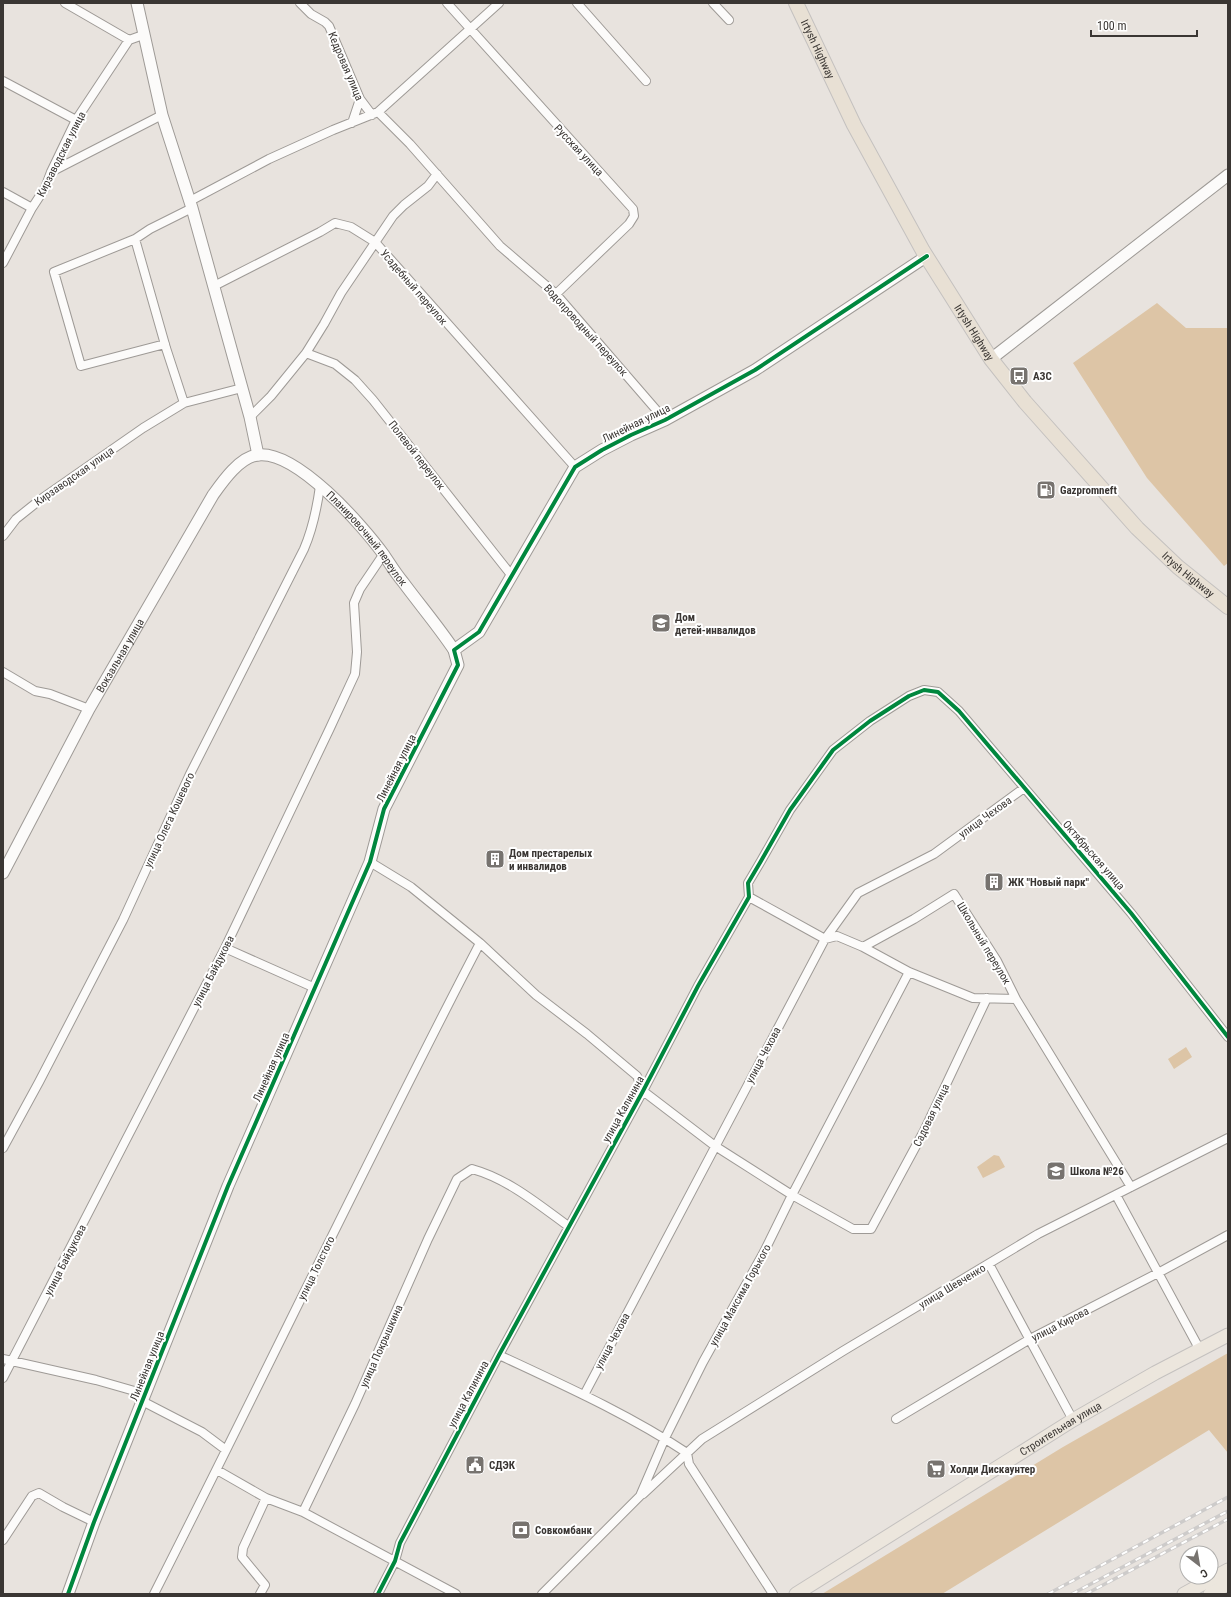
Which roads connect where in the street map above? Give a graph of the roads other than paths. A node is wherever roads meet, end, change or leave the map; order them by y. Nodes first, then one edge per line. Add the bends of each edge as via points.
1 (65, 3) edge
2 (137, 3) edge
3 (300, 3) edge
4 (447, 3) edge
5 (499, 3) edge
6 (577, 3) edge
7 (713, 3) edge
8 (796, 3) edge
9 (729, 20) dead end
10 (470, 29) junction
11 (143, 35) junction
12 (129, 40) junction
13 (3, 81) edge
14 (646, 81) dead end
15 (360, 99) junction
16 (375, 114) junction
17 (162, 115) junction
18 (76, 120) junction
19 (352, 123) junction
20 (51, 172) junction
21 (437, 174) junction
22 (1228, 175) edge
23 (3, 192) edge
24 (191, 204) junction
25 (32, 208) junction
26 (135, 239) junction
27 (374, 242) junction
28 (927, 256) junction
29 (3, 263) edge
30 (214, 286) junction
31 (556, 294) junction
32 (165, 344) junction
33 (306, 353) junction
34 (991, 359) junction
35 (242, 388) junction
36 (184, 403) junction
37 (250, 416) junction
38 (665, 420) junction
39 (258, 454) junction
40 (575, 468) junction
41 (320, 486) junction
42 (3, 536) edge
43 (383, 555) junction
44 (512, 576) junction
45 (1228, 607) edge
46 (454, 650) junction
47 (3, 672) edge
48 (938, 692) joint
49 (89, 709) junction
50 (1024, 788) junction
51 (370, 862) junction
52 (3, 873) edge
53 (749, 897) junction
54 (825, 939) junction
55 (480, 943) junction
56 (863, 947) junction
57 (225, 948) junction
58 (910, 972) junction
59 (315, 988) junction
60 (987, 998) junction
61 (1016, 999) junction
62 (1228, 1037) edge
63 (643, 1091) junction
64 (1228, 1138) edge
65 (715, 1146) junction
66 (3, 1148) edge
67 (1131, 1187) junction
68 (792, 1194) junction
69 (1116, 1195) junction
70 (568, 1226) junction
71 (1228, 1235) edge
72 (989, 1264) junction
73 (1158, 1273) junction
74 (1228, 1335) edge
75 (1030, 1339) junction
76 (1200, 1350) junction
77 (499, 1355) junction
78 (3, 1359) edge
79 (12, 1361) junction
80 (3, 1378) edge
81 (584, 1395) junction
82 (144, 1398) junction
83 (896, 1419) dead end
84 (1073, 1420) junction
85 (665, 1438) junction
86 (226, 1450) junction
87 (687, 1453) junction
88 (217, 1470) junction
89 (640, 1496) junction
90 (266, 1498) junction
91 (303, 1512) junction
92 (94, 1522) junction
93 (3, 1540) edge
94 (395, 1561) junction
95 (1228, 1570) edge
96 (1228, 1584) edge
97 (68, 1594) edge
98 (154, 1594) edge
99 (260, 1594) edge
100 (378, 1594) edge
101 (456, 1594) edge
102 (542, 1594) edge
103 (773, 1594) edge
104 (796, 1594) edge
105 (1184, 1594) edge
106 (1210, 1594) edge

1 - 12 street
2 - 11 street
3 - 15 street, Кедровая улица via 329,26
4 - 10 street, Русская улица
5 - 10 street
6 - 14 street
7 - 9 street
8 - 28 highway, Irtysh Highway via 854,125
10 - 16 street
10 - 31 street, Русская улица via 633,209 634,216 629,224
11 - 12 street
11 - 17 street
12 - 18 street, Кирзаводская улица
13 - 18 street
15 - 16 street, Кедровая улица
15 - 19 street
16 - 19 street
16 - 21 street, Кедровая улица via 410,144
17 - 20 street
17 - 24 street
18 - 20 street, Кирзаводская улица
19 - 24 street via 269,159
20 - 25 street, Кирзаводская улица via 45,188
21 - 27 street via 428,186 393,216
21 - 31 street, Водопроводный переулок via 500,246
22 - 34 street
23 - 25 street
24 - 26 street
24 - 30 street
25 - 29 street, Кирзаводская улица
26 - 32 street
26 - 32 street via 54,272 82,366
27 - 30 street, Усадебный переулок via 351,227 335,223
27 - 33 street
27 - 40 street, Усадебный переулок
28 - 34 highway, Irtysh Highway
28 - 38 street, Линейная улица via 755,370
30 - 35 street
31 - 38 street, Водопроводный переулок
32 - 36 street
33 - 37 street via 271,396
33 - 44 street, Полевой переулок via 335,364 355,380
34 - 45 highway, Irtysh Highway via 1025,402 1137,528 1178,567
35 - 36 street, Кирзаводская улица
35 - 37 street
36 - 42 street, Кирзаводская улица via 143,428 41,499 16,519
37 - 39 street
38 - 40 street, Линейная улица via 602,450
39 - 41 street, Планировочный переулок via 271,456 296,466
39 - 49 street, Вокзальная улица via 248,457 228,474 213,495
40 - 44 street, Линейная улица
41 - 43 street, Планировочный переулок via 353,518
41 - 66 street, улица Олега Кошевого via 317,510 304,549 190,774 123,920
43 - 46 street, Планировочный переулок
43 - 57 street, улица Байдукова via 360,589 354,603 357,652 355,674
44 - 46 street, Линейная улица via 479,632
46 - 51 street, Линейная улица via 458,665 384,810
47 - 49 street via 35,692 50,694
48 - 50 street, Октябрьская улица via 960,711
48 - 53 street, улица Калинина via 924,690 909,696 870,721 833,750 790,810 748,883
49 - 52 street, Вокзальная улица
50 - 54 street, улица Чехова via 934,854 858,893
50 - 62 street, Октябрьская улица via 1135,918
51 - 55 street via 411,887
51 - 59 street, Линейная улица
53 - 54 street
53 - 63 street, улица Калинина via 698,986
54 - 56 street via 838,936
54 - 65 street, улица Чехова
55 - 63 street via 536,995 637,1076
55 - 86 street, улица Толстого
56 - 58 street, Школьный переулок
56 - 61 street, Школьный переулок via 954,894 997,961
57 - 59 street
57 - 79 street, улица Байдукова
58 - 60 street, Школьный переулок via 973,998
58 - 68 street, улица Максима Горького
59 - 82 street, Линейная улица via 228,1186
60 - 61 street, Школьный переулок
60 - 68 street, Садовая улица via 924,1131 871,1229 853,1229
61 - 67 street, Школьный переулок
63 - 65 street
63 - 70 street, улица Калинина
64 - 67 street, улица Шевченко
65 - 68 street
65 - 81 street, улица Чехова
67 - 69 street, улица Шевченко
68 - 85 street, улица Максима Горького
69 - 72 street, улица Шевченко via 1038,1234
69 - 73 street
70 - 77 street, улица Калинина
70 - 91 street, улица Покрышкина via 520,1191 485,1172 472,1169 457,1179
71 - 73 street, улица Кирова
72 - 75 street
72 - 87 street, улица Шевченко via 836,1355 702,1439
73 - 75 street, улица Кирова
73 - 76 street
74 - 76 main road, Строительная улица
75 - 83 street, улица Кирова
75 - 84 street
76 - 84 main road, Строительная улица
77 - 81 street
77 - 94 street, улица Калинина via 400,1543
78 - 79 street
79 - 80 street, улица Байдукова
79 - 82 street via 96,1380
81 - 85 street
82 - 86 street via 202,1432
82 - 92 street, Линейная улица
84 - 104 main road, Строительная улица
85 - 87 street
85 - 89 street, улица Максима Горького
86 - 88 street, улица Толстого
87 - 89 street, улица Шевченко
87 - 103 street via 689,1464
88 - 90 street
88 - 98 street, улица Толстого
89 - 102 street, улица Максима Горького
90 - 91 street
90 - 99 street via 243,1548 242,1557 265,1585
91 - 94 street
92 - 93 street via 38,1493 32,1496
92 - 97 street, Линейная улица
94 - 100 street, улица Калинина
94 - 101 street
95 - 105 main road
96 - 106 main road

